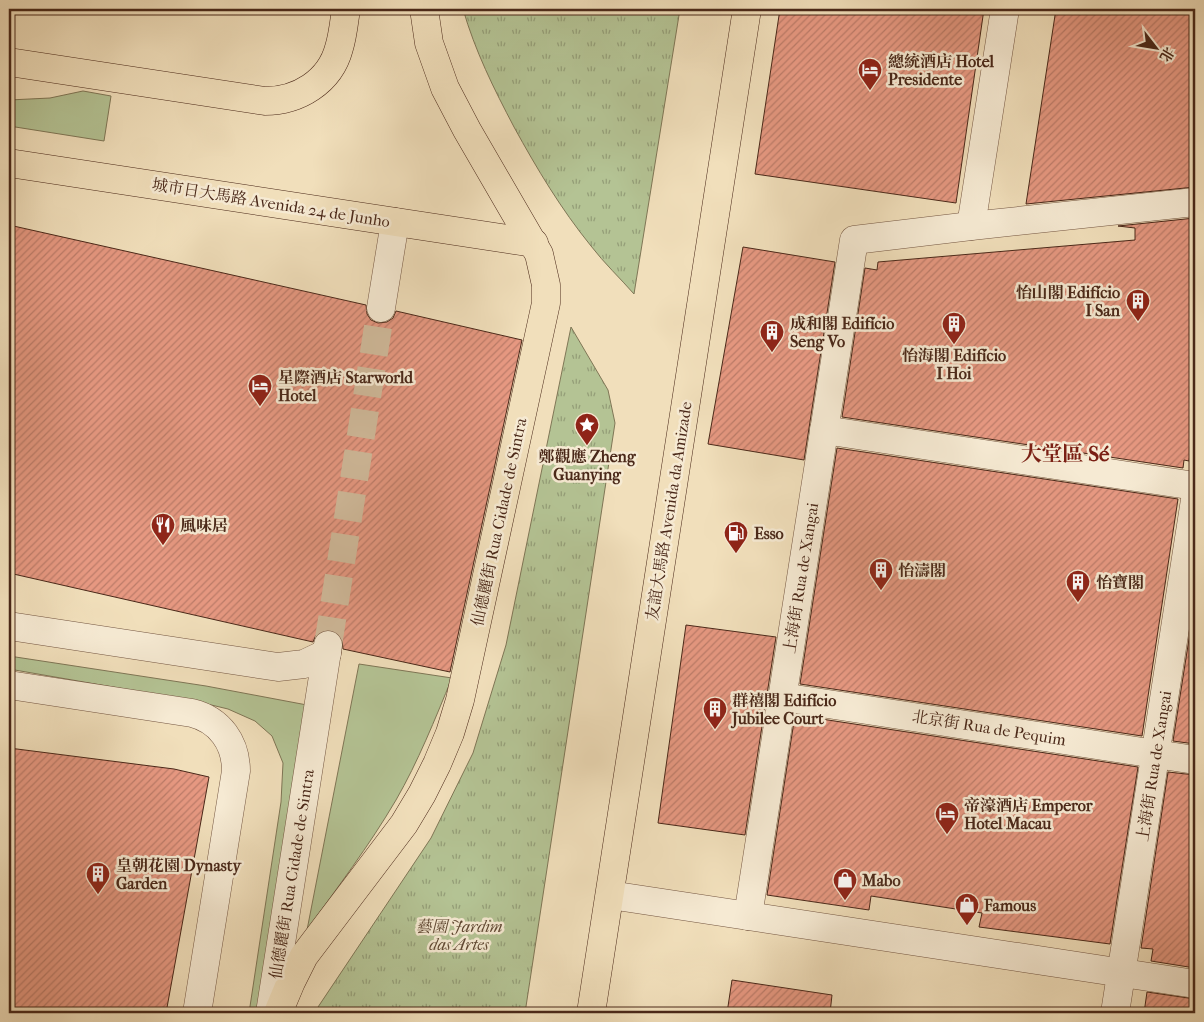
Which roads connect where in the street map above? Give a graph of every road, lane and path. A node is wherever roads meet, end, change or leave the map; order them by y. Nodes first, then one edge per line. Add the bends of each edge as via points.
1 (346, 9) edge
2 (424, 9) edge
3 (747, 9) edge
4 (1005, 9) edge
5 (9, 62) edge
6 (9, 163) edge
7 (1195, 202) edge
8 (395, 222) junction
9 (971, 226) junction
10 (534, 244) junction
11 (381, 308) tunnel mouth
12 (824, 430) junction
13 (1195, 486) edge
14 (1195, 500) edge
15 (9, 626) edge
16 (9, 685) edge
17 (782, 697) junction
18 (1156, 754) junction
19 (1195, 760) edge
20 (610, 895) junction
21 (748, 916) junction
22 (1121, 973) junction
23 (1195, 984) edge
24 (197, 1013) edge
25 (270, 1013) edge
26 (278, 1013) edge
27 (591, 1013) edge
28 (1115, 1013) edge

1 - 5 main road via 334,61 320,81 302,93 276,101
2 - 10 main road, 仙德麗街 Rua Cidade de Sintra via 430,43 445,88
3 - 20 main road, 友誼大馬路 Avenida da Amizade
4 - 9 street
6 - 8 main road, 城市日大馬路 Avenida 24 de Junho
7 - 9 street
8 - 10 main road, 城市日大馬路 Avenida 24 de Junho
8 - 11 street
9 - 12 street, 上海街 Rua de Xangai via 854,240
10 - 26 main road, 仙德麗街 Rua Cidade de Sintra via 546,285 545,312 450,733 434,771 404,824 304,956
12 - 13 street
12 - 17 street, 上海街 Rua de Xangai
14 - 18 street, 上海街 Rua de Xangai
15 - 25 street, 仙德麗街 Rua Cidade de Sintra via 278,667 304,664 328,649
16 - 24 street via 201,715 216,724 227,738 234,754 236,771
17 - 18 street, 北京街 Rua de Pequim
17 - 21 street, 上海街 Rua de Xangai
18 - 19 street, 北京街 Rua de Pequim
18 - 22 street, 上海街 Rua de Xangai
20 - 21 street
20 - 27 main road, 友誼大馬路 Avenida da Amizade
21 - 22 street
22 - 23 street
22 - 28 street, 上海街 Rua de Xangai

